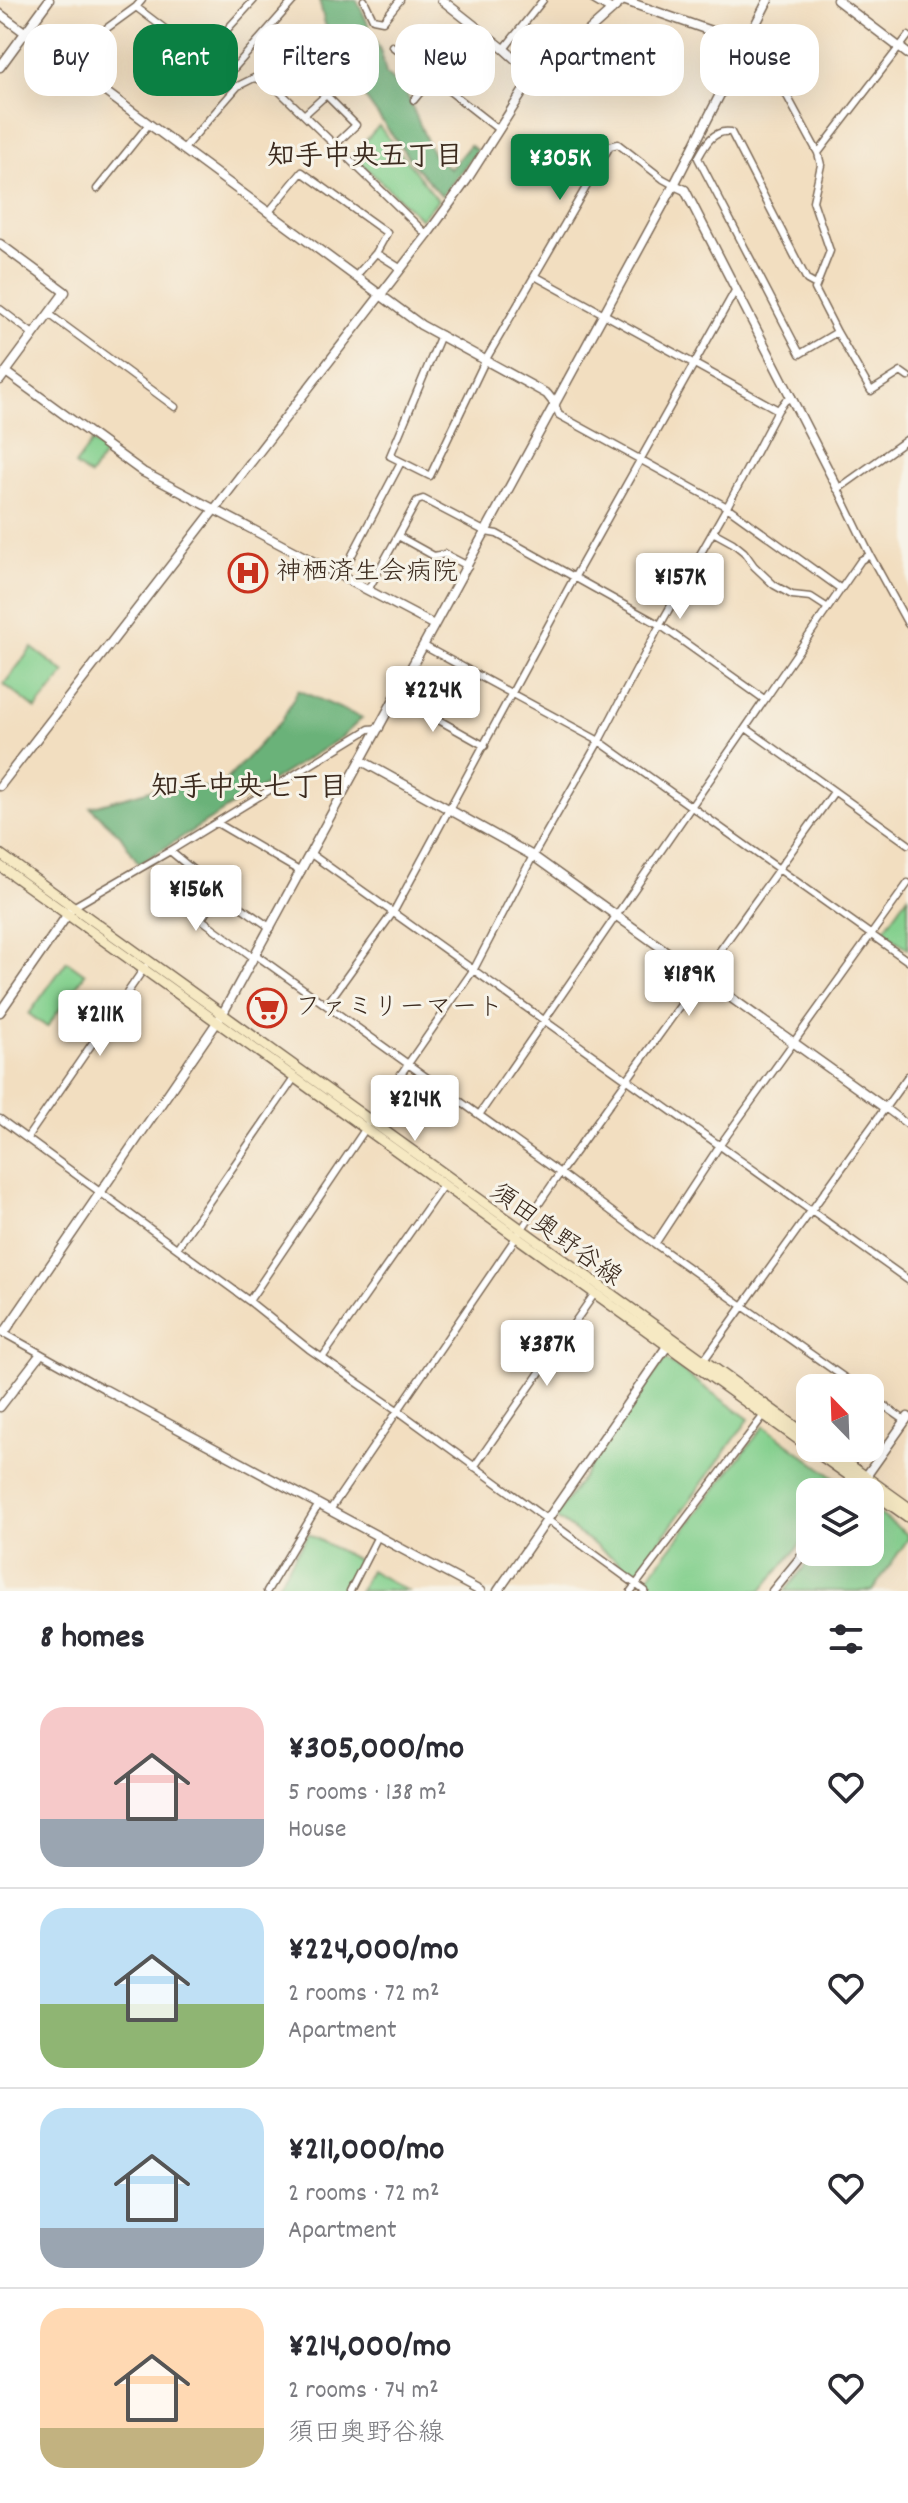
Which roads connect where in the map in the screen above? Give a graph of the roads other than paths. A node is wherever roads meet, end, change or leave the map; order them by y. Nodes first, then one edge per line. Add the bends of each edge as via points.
1 (49, 0) edge
2 (142, 0) edge
3 (254, 0) edge
4 (294, 0) edge
5 (364, 0) edge
6 (400, 0) edge
7 (442, 0) edge
8 (543, 0) edge
9 (595, 0) edge
10 (755, 0) edge
11 (837, 0) edge
12 (766, 4) edge
13 (136, 7) junction
14 (612, 10) junction
15 (0, 14) edge
16 (31, 24) edge
17 (113, 24) edge
18 (158, 24) edge
19 (232, 24) edge
20 (473, 24) edge
21 (596, 24) edge
22 (755, 24) edge
23 (700, 27) edge
24 (24, 31) edge
25 (24, 33) edge
26 (908, 36) edge
27 (495, 42) edge
28 (392, 46) dead end
29 (900, 47) junction
30 (395, 48) edge
31 (504, 49) junction
32 (908, 54) edge
33 (511, 55) edge
34 (238, 64) edge
35 (0, 67) edge
36 (111, 96) edge
37 (417, 96) edge
38 (456, 96) edge
39 (520, 96) edge
40 (718, 96) edge
41 (787, 96) edge
42 (414, 100) dead end
43 (304, 115) junction
44 (149, 124) junction
45 (499, 130) junction
46 (335, 145) junction
47 (183, 149) junction
48 (818, 153) junction
49 (674, 185) junction
50 (97, 189) dead end
51 (268, 213) junction
52 (427, 235) junction
53 (0, 244) edge
54 (376, 253) junction
55 (400, 268) junction
56 (535, 276) junction
57 (355, 277) junction
58 (816, 285) junction
59 (736, 289) junction
60 (381, 295) junction
61 (0, 309) edge
62 (49, 314) junction
63 (604, 315) junction
64 (837, 332) junction
65 (33, 334) junction
66 (441, 335) junction
67 (485, 361) junction
68 (908, 363) edge
69 (693, 365) junction
70 (901, 372) junction
71 (2, 374) edge
72 (908, 377) edge
73 (792, 397) junction
74 (555, 404) junction
75 (175, 407) dead end
76 (778, 410) junction
77 (908, 439) edge
78 (641, 460) junction
79 (401, 462) junction
80 (838, 489) junction
81 (727, 507) junction
82 (214, 508) junction
83 (486, 532) junction
84 (713, 532) junction
85 (398, 536) junction
86 (870, 555) junction
87 (468, 566) junction
88 (341, 576) junction
89 (574, 578) junction
90 (841, 589) junction
91 (368, 590) junction
92 (828, 608) junction
93 (908, 624) edge
94 (434, 625) junction
95 (660, 625) junction
96 (424, 646) junction
97 (513, 694) junction
98 (396, 696) junction
99 (764, 699) junction
100 (380, 728) junction
101 (746, 728) junction
102 (599, 741) junction
103 (485, 746) junction
104 (362, 761) junction
105 (0, 786) edge
106 (834, 792) junction
107 (692, 806) junction
108 (450, 810) junction
109 (217, 823) junction
110 (908, 844) edge
111 (170, 851) junction
112 (0, 854) edge
113 (311, 854) junction
114 (533, 856) junction
115 (0, 866) edge
116 (779, 868) junction
117 (301, 872) junction
118 (908, 883) edge
119 (221, 893) junction
120 (70, 911) junction
121 (394, 911) junction
122 (616, 915) junction
123 (271, 928) junction
124 (870, 935) junction
125 (255, 956) junction
126 (908, 961) edge
127 (146, 965) junction
128 (474, 969) junction
129 (701, 976) junction
130 (327, 1004) junction
131 (0, 1012) edge
132 (220, 1018) junction
133 (544, 1019) junction
134 (793, 1042) junction
135 (408, 1063) junction
136 (908, 1076) edge
137 (295, 1077) junction
138 (627, 1079) junction
139 (885, 1108) junction
140 (479, 1115) junction
141 (0, 1119) edge
142 (367, 1124) junction
143 (908, 1125) edge
144 (27, 1138) junction
145 (720, 1145) junction
146 (560, 1173) junction
147 (446, 1180) junction
148 (100, 1192) junction
149 (811, 1211) junction
150 (519, 1233) junction
151 (655, 1244) junction
152 (177, 1248) junction
153 (908, 1280) edge
154 (595, 1293) junction
155 (249, 1301) junction
156 (743, 1305) junction
157 (2, 1332) edge
158 (671, 1341) junction
159 (40, 1355) junction
160 (322, 1358) junction
161 (704, 1360) junction
162 (839, 1374) edge
163 (106, 1390) joint
164 (884, 1405) edge
165 (0, 1407) edge
166 (397, 1410) junction
167 (765, 1415) junction
168 (907, 1419) edge
169 (796, 1427) edge
170 (796, 1438) edge
171 (829, 1462) edge
172 (839, 1462) edge
173 (474, 1467) junction
174 (852, 1478) edge
175 (854, 1478) edge
176 (864, 1478) edge
177 (884, 1496) edge
178 (884, 1500) edge
179 (319, 1504) junction
180 (908, 1507) edge
181 (330, 1510) junction
182 (908, 1517) edge
183 (547, 1519) junction
184 (378, 1536) junction
185 (796, 1563) edge
186 (634, 1588) edge
187 (267, 1591) edge
188 (350, 1591) edge
189 (480, 1591) edge
190 (498, 1591) edge
191 (645, 1591) edge
192 (773, 1591) edge

1 - 16 street
2 - 13 street
3 - 19 street
4 - 34 street
5 - 6 street via 373,19 383,21
7 - 20 street
8 - 31 street
9 - 14 street
10 - 12 street
11 - 29 street
12 - 22 street
13 - 17 street
13 - 18 street
14 - 21 street
14 - 23 street via 623,0
15 - 24 street
25 - 35 street
26 - 29 street
27 - 31 street
28 - 30 street
29 - 32 street
29 - 48 street
31 - 33 street
36 - 44 street
37 - 42 street
38 - 45 street
39 - 45 street
40 - 49 street
41 - 48 street
43 - 46 street
43 - 46 street via 326,95 356,125
43 - 47 street via 270,82 254,78 238,86
44 - 47 street
44 - 50 street
45 - 52 street
46 - 52 street
47 - 51 street
48 - 58 street via 821,165 813,201 830,251
49 - 56 street via 618,144 610,146
49 - 59 street via 685,190
49 - 63 street
51 - 54 street via 302,172 387,233
51 - 57 street
52 - 55 street
53 - 62 street via 65,292
54 - 55 street
54 - 57 street
55 - 60 street
56 - 63 street
56 - 67 street
57 - 60 street
58 - 64 street
58 - 64 street via 807,280 731,132 707,141 698,158 800,354
59 - 69 street
59 - 73 street
60 - 66 street
60 - 82 street
61 - 65 street
62 - 65 street
62 - 75 street
63 - 69 street
63 - 74 street
64 - 70 street via 871,391
65 - 71 street
66 - 67 street
66 - 79 street via 390,456
67 - 74 street via 547,394
67 - 79 street via 430,476
68 - 70 street
69 - 76 street
69 - 78 street
70 - 72 street
71 - 82 street via 143,472
73 - 76 street
73 - 80 street
74 - 78 street via 559,415
74 - 83 street
76 - 81 street
77 - 80 street
78 - 81 street
78 - 89 street
79 - 88 street
80 - 86 street
81 - 84 street
81 - 90 street
82 - 88 street
82 - 105 street
83 - 85 street via 423,499
83 - 87 street
83 - 89 street
84 - 92 street via 744,552 774,585
84 - 95 street
85 - 87 street via 434,556 445,554
85 - 91 street
86 - 90 street
86 - 93 street
87 - 94 street
88 - 91 street
89 - 95 street
89 - 97 street
90 - 92 street
91 - 94 street
92 - 99 street
94 - 96 street
95 - 99 street
95 - 102 street
96 - 97 street
96 - 98 street
97 - 102 street
97 - 103 street
98 - 100 street
98 - 103 street
99 - 101 street
100 - 104 street
100 - 109 street via 369,729
101 - 106 street
101 - 107 street
102 - 107 street
102 - 114 street
103 - 108 street
104 - 108 street
104 - 113 street
106 - 110 street
106 - 116 street
107 - 116 street
107 - 122 street
108 - 114 street
108 - 121 street
109 - 111 street
109 - 117 street
111 - 119 street
111 - 120 street
112 - 120 main road, 須田奥野谷線
113 - 117 street
113 - 121 street
114 - 122 street
114 - 128 street
115 - 120 main road, 須田奥野谷線
116 - 124 street
116 - 129 street
117 - 123 street
118 - 124 street
119 - 123 street
119 - 125 street via 201,919
120 - 127 main road, 須田奥野谷線
120 - 131 street
121 - 128 street
121 - 130 street
122 - 129 street
122 - 133 street
123 - 125 street
124 - 126 street
124 - 134 street
125 - 130 street
125 - 132 street
127 - 132 main road, 須田奥野谷線
127 - 144 street
128 - 133 street
128 - 135 street
129 - 134 street
129 - 138 street
130 - 135 street
132 - 137 main road, 須田奥野谷線
132 - 142 main road, 須田奥野谷線
132 - 148 street
133 - 138 street
133 - 140 street
134 - 139 street
134 - 145 street
135 - 140 street
135 - 142 street
136 - 139 street
137 - 142 main road, 須田奥野谷線
137 - 152 street
138 - 145 street
138 - 146 street
139 - 143 street
139 - 149 street
140 - 146 street
141 - 144 street
142 - 147 main road, 須田奥野谷線
142 - 155 street
144 - 148 street
145 - 149 street
145 - 151 street
146 - 150 street
146 - 151 street
147 - 150 main road, 須田奥野谷線
147 - 160 street
148 - 152 street
148 - 157 street
149 - 153 street
149 - 156 street
150 - 154 main road, 須田奥野谷線
150 - 158 main road, 須田奥野谷線
150 - 166 street
151 - 156 street
152 - 155 street
154 - 158 main road, 須田奥野谷線
154 - 173 street
155 - 160 street
156 - 161 street
156 - 162 street
157 - 159 street
158 - 161 main road, 須田奥野谷線
158 - 167 main road, 須田奥野谷線
158 - 183 street
159 - 163 street
159 - 165 street
160 - 166 street
161 - 169 main road, 須田奥野谷線
163 - 179 street
164 - 168 street
166 - 173 street
166 - 181 street
167 - 170 main road, 須田奥野谷線
167 - 186 street
168 - 176 street
171 - 174 main road, 須田奥野谷線
172 - 175 main road, 須田奥野谷線
173 - 183 street
177 - 180 main road, 須田奥野谷線
178 - 182 main road, 須田奥野谷線
179 - 181 street
179 - 187 street
181 - 184 street
183 - 186 street
183 - 190 street
184 - 188 street
184 - 189 street
185 - 192 street
186 - 191 street

